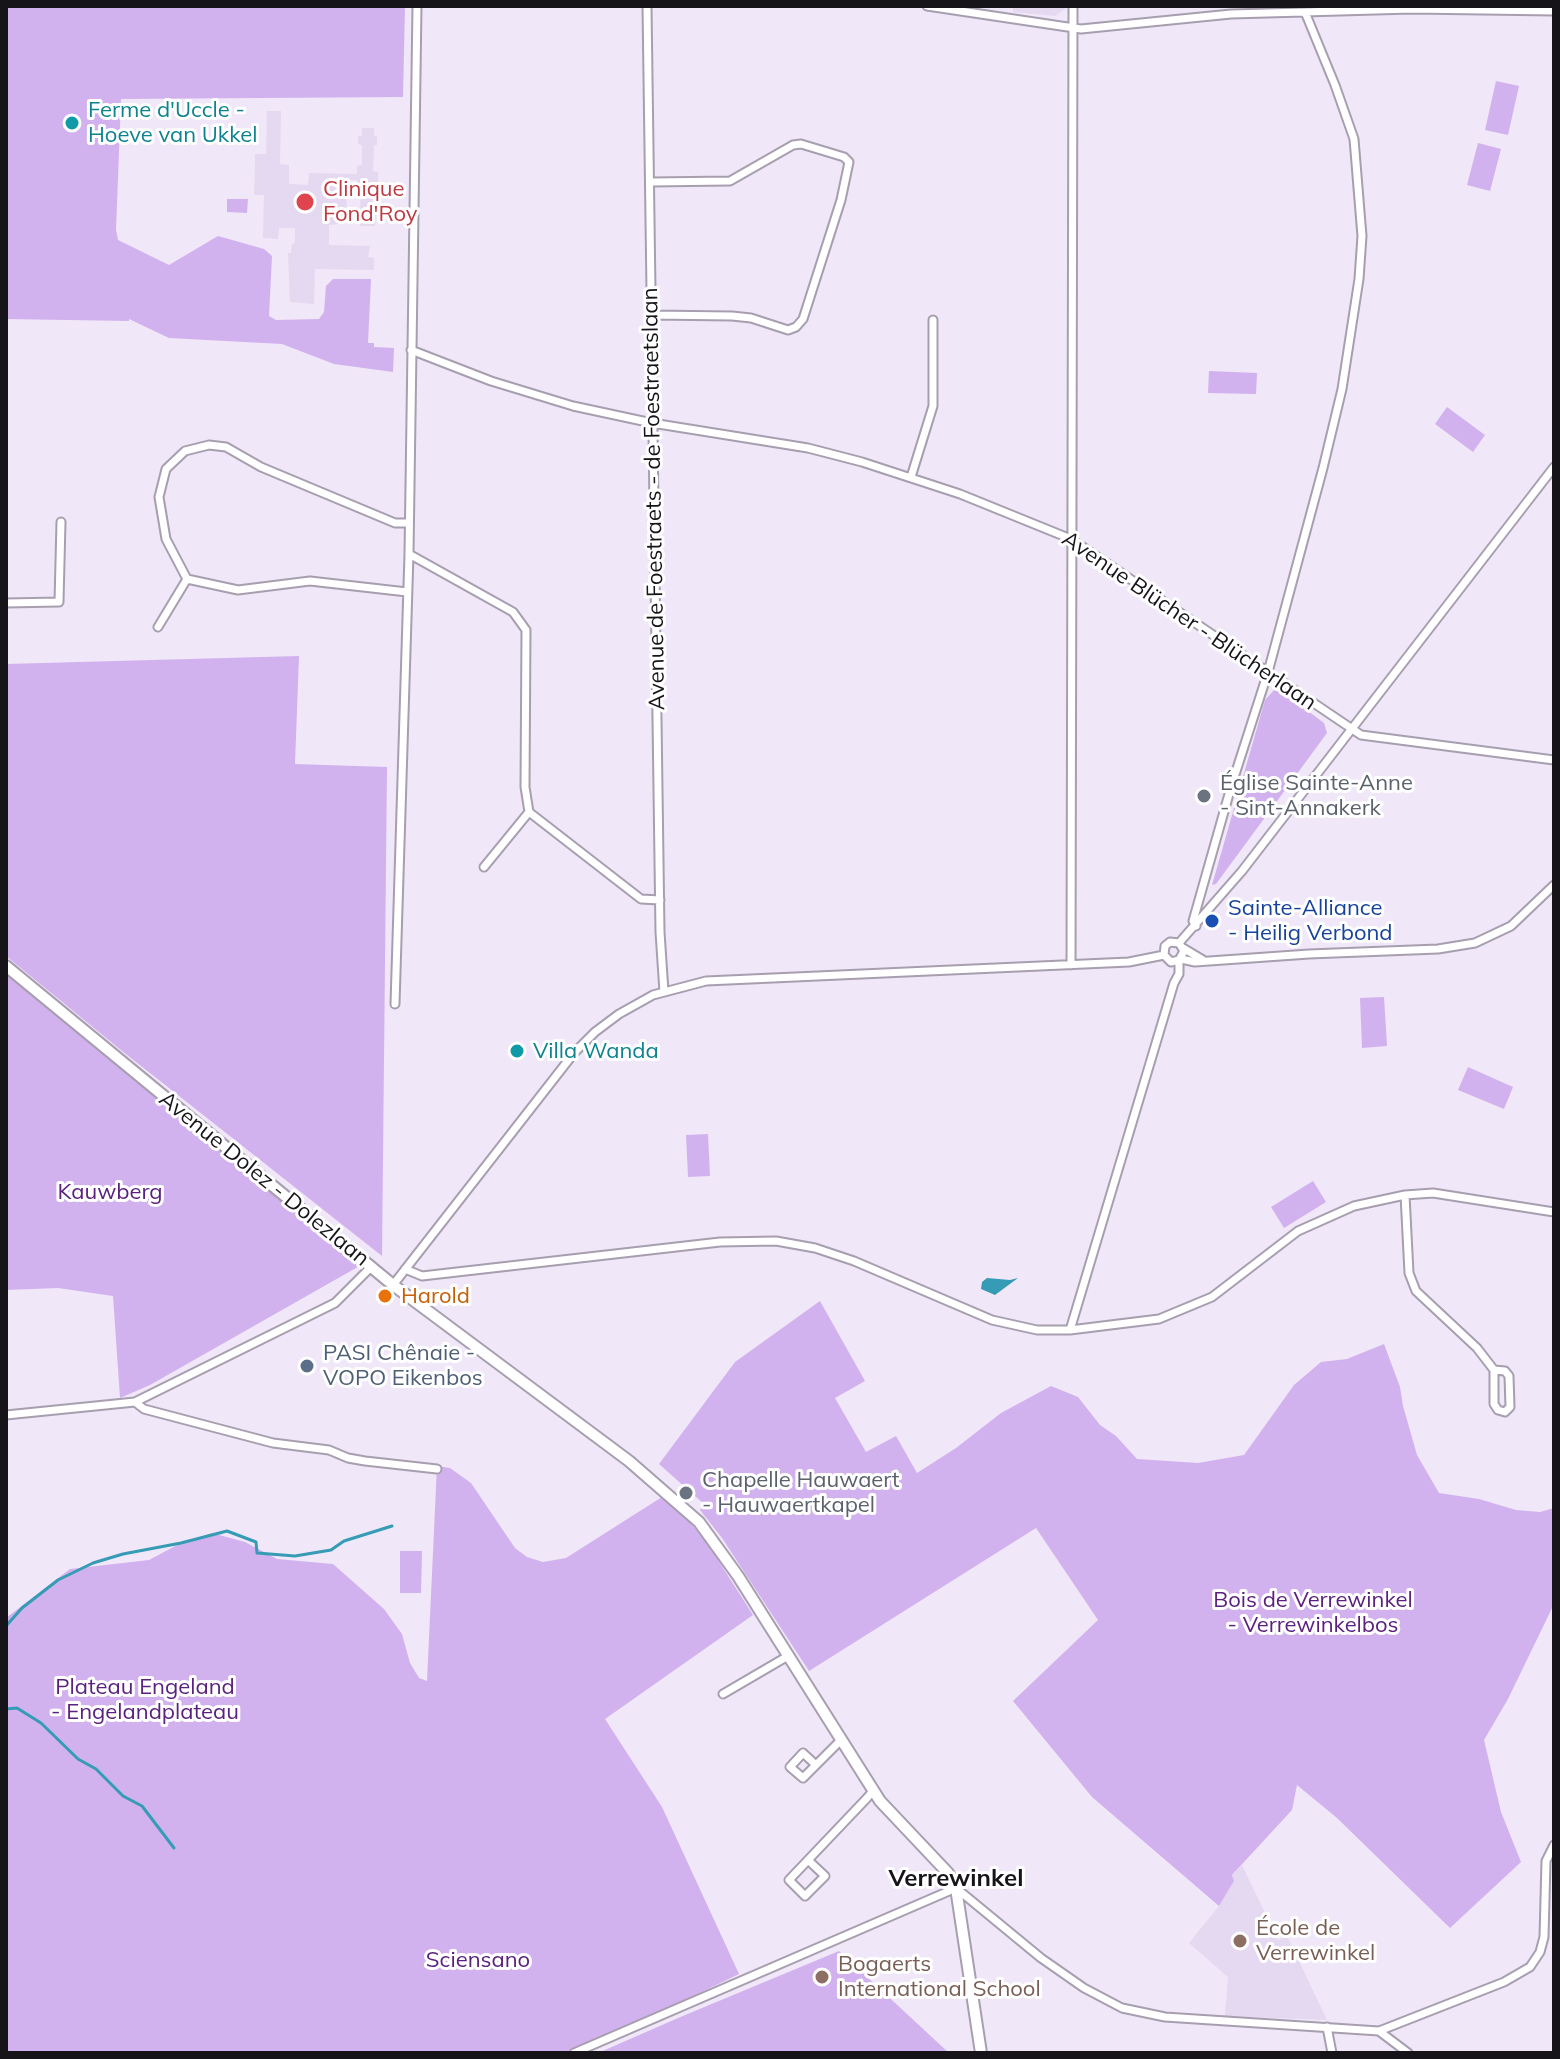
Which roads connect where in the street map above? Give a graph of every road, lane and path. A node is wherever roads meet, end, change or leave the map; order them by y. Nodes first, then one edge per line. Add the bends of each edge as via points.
1 (417, 6) edge
2 (647, 6) edge
3 (927, 6) edge
4 (1073, 6) edge
5 (1554, 11) edge
6 (1305, 12) junction
7 (1073, 28) junction
8 (651, 182) junction
9 (652, 315) junction
10 (933, 320) dead end
11 (411, 350) junction
12 (652, 423) junction
13 (1554, 467) edge
14 (911, 477) junction
15 (61, 522) dead end
16 (409, 523) junction
17 (1071, 539) junction
18 (409, 554) junction
19 (187, 579) junction
20 (407, 592) junction
21 (6, 603) edge
22 (158, 627) dead end
23 (1268, 672) junction
24 (1351, 730) junction
25 (1554, 760) edge
26 (529, 812) junction
27 (484, 867) dead end
28 (1554, 885) edge
29 (660, 900) junction
30 (1196, 926) junction
31 (1181, 946) junction
32 (1166, 957) junction
33 (1180, 959) junction
34 (1203, 960) junction
35 (1071, 965) junction
36 (6, 966) edge
37 (1174, 983) junction
38 (664, 992) junction
39 (395, 1004) dead end
40 (1405, 1195) junction
41 (1554, 1212) edge
42 (371, 1267) junction
43 (405, 1269) junction
44 (393, 1285) junction
45 (1070, 1330) junction
46 (1494, 1370) junction
47 (135, 1402) junction
48 (6, 1415) edge
49 (437, 1469) dead end
50 (788, 1656) junction
51 (723, 1694) dead end
52 (841, 1740) junction
53 (816, 1765) dead end
54 (873, 1791) junction
55 (1554, 1845) edge
56 (808, 1860) junction
57 (956, 1888) junction
58 (1327, 2027) junction
59 (1379, 2031) junction
60 (574, 2053) edge
61 (981, 2053) edge
62 (1332, 2053) edge
63 (1408, 2053) edge

1 - 11 street
2 - 8 street, Avenue de Foestraets - de Foestraetslaan
3 - 7 street
4 - 7 street
5 - 6 street
6 - 7 street
6 - 23 street via 1354,139 1362,236 1342,389
7 - 17 street
8 - 9 street, Avenue de Foestraets - de Foestraetslaan
8 - 9 street via 730,181 801,144 849,162 803,319 796,327 788,330 732,316
9 - 12 street, Avenue de Foestraets - de Foestraetslaan
10 - 14 street via 933,406
11 - 12 street, Avenue Blücher - Blücherlaan via 535,395
11 - 16 street
12 - 14 street, Avenue Blücher - Blücherlaan via 808,448
12 - 29 street, Avenue de Foestraets - de Foestraetslaan
13 - 24 street
14 - 17 street, Avenue Blücher - Blücherlaan
15 - 21 street via 59,602
16 - 18 street
16 - 19 street via 395,523 226,447 185,451 166,469 159,497 166,539
17 - 23 street, Avenue Blücher - Blücherlaan
17 - 35 street
18 - 20 street
18 - 26 street via 513,612 526,630
19 - 20 street via 238,590 310,581
19 - 22 street
20 - 39 street
23 - 24 street, Avenue Blücher - Blücherlaan
23 - 30 street via 1193,921
24 - 25 street, Avenue Blücher - Blücherlaan
24 - 30 street
26 - 27 street
26 - 29 street via 641,899
28 - 34 street via 1511,926 1475,943
29 - 38 street, Avenue de Foestraets - de Foestraetslaan
30 - 31 street
31 - 32 street via 1168,944
31 - 33 street
31 - 34 street
32 - 33 street
32 - 35 street
32 - 37 street
33 - 34 street
33 - 37 street
35 - 38 street via 706,981
36 - 42 street, Avenue Dolez - Dolezlaan
37 - 45 street
38 - 43 street via 619,1014 574,1053
40 - 41 street via 1433,1193
40 - 45 street via 1354,1206 1298,1231 1212,1297 1159,1319
40 - 46 street via 1409,1273 1416,1291
42 - 44 street, Avenue Dolez - Dolezlaan
42 - 47 street via 335,1303
43 - 44 street
43 - 45 street via 422,1276 720,1242 776,1241 854,1261 992,1320 1037,1330
44 - 50 street, Avenue Dolez - Dolezlaan via 684,1507 715,1542
46 - 46 street via 1494,1404 1505,1412 1510,1407 1509,1376
47 - 48 street
47 - 49 street via 144,1409 273,1443
50 - 51 street
50 - 52 street, Avenue Dolez - Dolezlaan
52 - 53 street
52 - 54 street, Avenue Dolez - Dolezlaan
54 - 56 street
54 - 57 street, Avenue Dolez - Dolezlaan
55 - 59 street, Avenue Dolez - Dolezlaan via 1546,1861 1544,1937 1530,1967
56 - 56 street via 789,1880 805,1896 825,1876
57 - 58 street, Avenue Dolez - Dolezlaan via 1041,1958 1122,2008 1165,2017
57 - 60 street
57 - 61 street
58 - 59 street, Avenue Dolez - Dolezlaan
58 - 62 street
59 - 63 street

